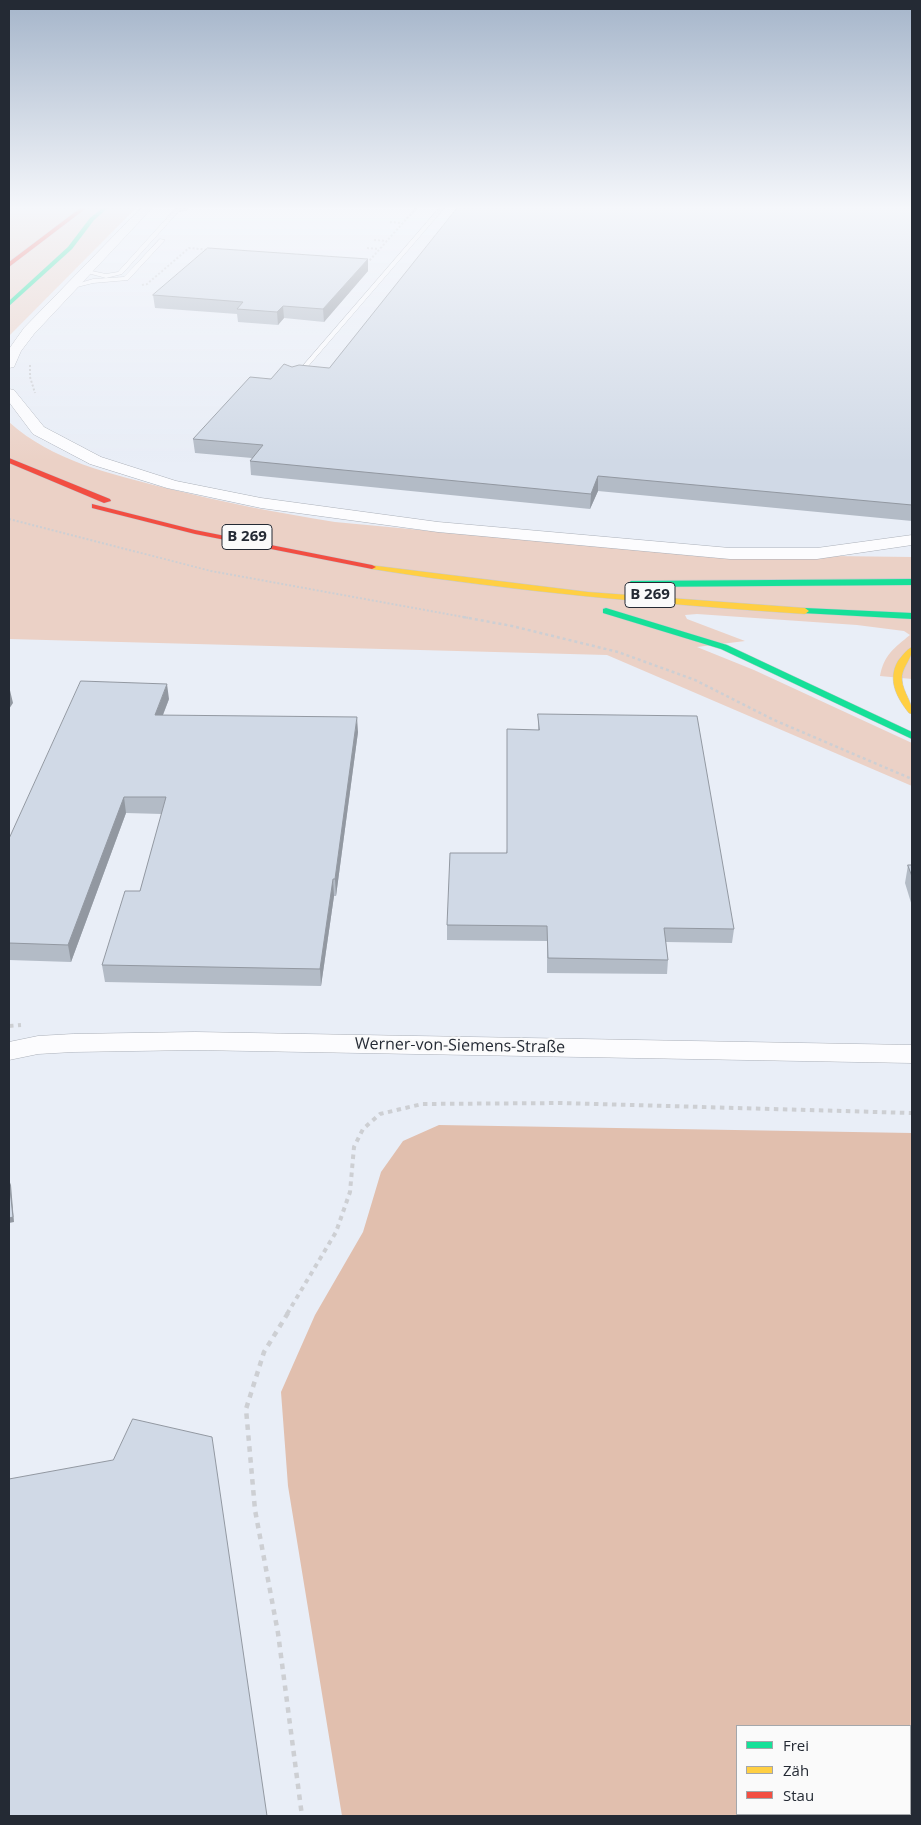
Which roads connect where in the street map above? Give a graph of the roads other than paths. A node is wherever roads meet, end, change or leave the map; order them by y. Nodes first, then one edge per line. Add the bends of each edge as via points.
1 (23, 291) edge
2 (68, 291) edge
3 (370, 291) edge
4 (9, 304) edge
5 (9, 364) edge
6 (295, 378) edge
7 (9, 393) edge
8 (9, 460) edge
9 (9, 466) edge
10 (43, 487) dead end
11 (67, 498) dead end
12 (107, 501) junction
13 (95, 506) junction
14 (912, 540) edge
15 (389, 563) junction
16 (371, 568) junction
17 (558, 579) dead end
18 (912, 582) edge
19 (620, 583) dead end
20 (579, 606) dead end
21 (596, 609) dead end
22 (912, 611) edge
23 (912, 616) edge
24 (912, 650) edge
25 (912, 711) edge
26 (912, 736) edge
27 (9, 1051) edge
28 (912, 1054) edge

1 - 4 main road
2 - 5 street via 30,331 14,351
3 - 6 lane
7 - 14 street via 12,402 34,429 81,456 210,494 298,510 395,522 750,554 817,554
8 - 12 main road
9 - 12 main road
10 - 13 main road
11 - 13 main road
12 - 15 main road, B 269 / B 269 via 262,541
13 - 16 main road via 254,546
15 - 17 main road
15 - 22 main road, B 269 / B 269 via 491,579 642,595
16 - 20 main road
16 - 23 main road via 486,585 638,601
18 - 19 main road
21 - 26 main road via 724,647
24 - 25 main road via 898,665 894,677
27 - 28 street, Werner-von-Siemens-Straße via 74,1042 194,1041

